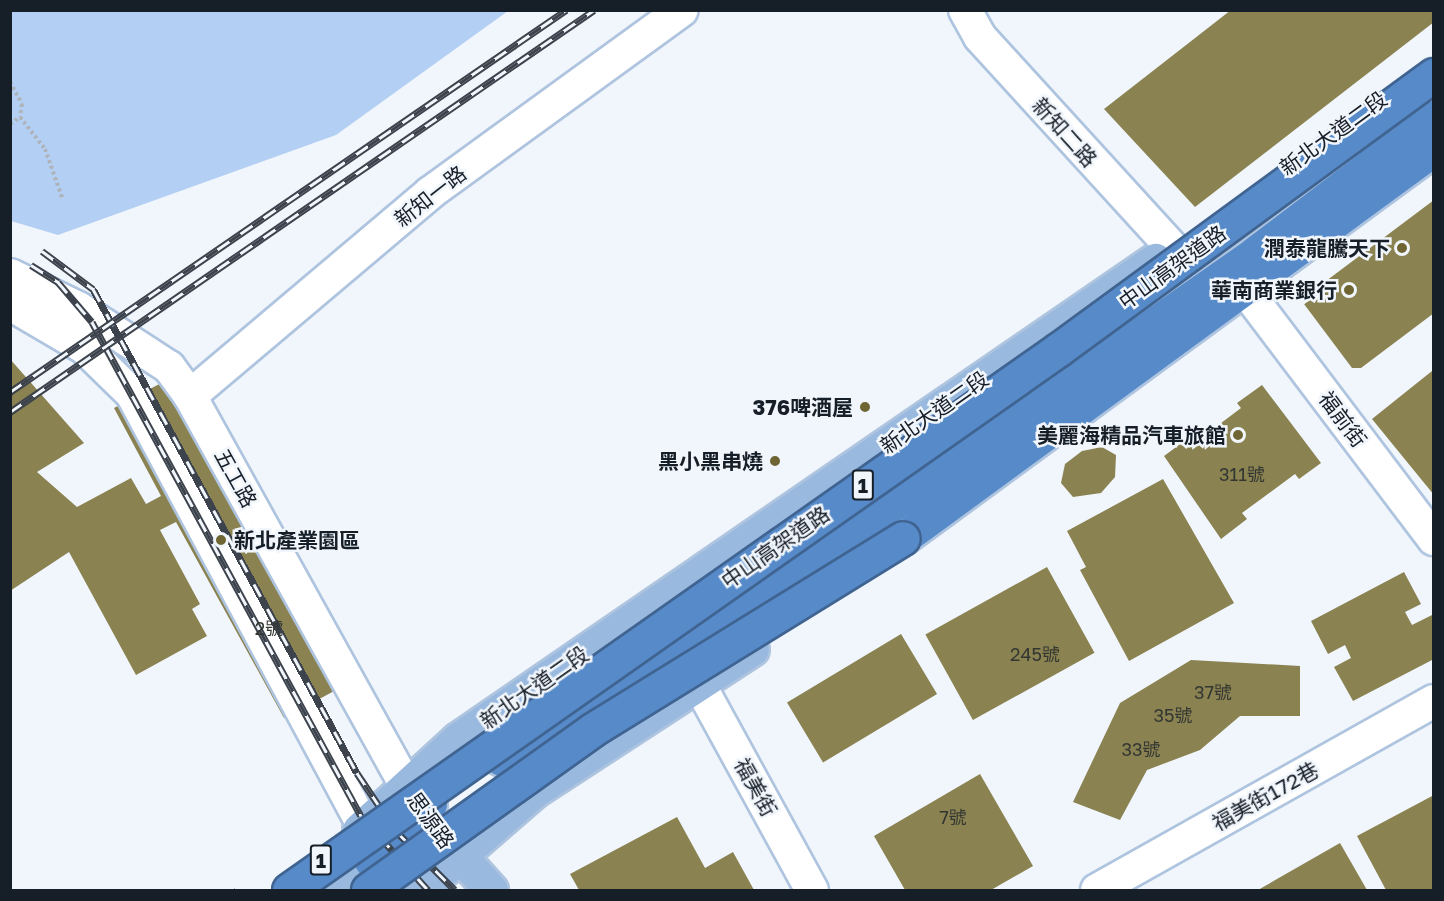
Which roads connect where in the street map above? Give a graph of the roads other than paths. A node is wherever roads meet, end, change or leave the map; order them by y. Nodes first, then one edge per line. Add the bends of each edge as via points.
1 (682, 10) edge
2 (964, 10) edge
3 (1434, 59) edge
4 (1434, 75) edge
5 (1434, 117) edge
6 (1434, 149) edge
7 (1434, 166) edge
8 (1173, 248) junction
9 (10, 275) edge
10 (1253, 300) junction
11 (10, 304) edge
12 (190, 396) junction
13 (1434, 539) edge
14 (699, 684) junction
15 (1434, 702) edge
16 (414, 796) junction
17 (364, 826) junction
18 (457, 856) junction
19 (370, 876) edge
20 (275, 891) edge
21 (289, 891) edge
22 (327, 891) edge
23 (387, 891) edge
24 (420, 891) edge
25 (472, 891) edge
26 (491, 891) edge
27 (812, 891) edge
28 (1096, 891) edge

1 - 12 street, 新知一路 via 430,194
2 - 8 street, 新知二路 via 980,37
3 - 8 main road, 新北大道二段 / 1
4 - 21 highway, 中山高架道路 / 1, bridge via 1059,349
5 - 16 highway via 1256,252 799,569
6 - 19 highway, 1, bridge via 903,538 592,730
7 - 10 main road
8 - 16 main road, 新北大道二段 / 1 via 458,739
9 - 12 street, 五工路 via 142,345 169,367
10 - 13 street, 福前街
10 - 14 main road via 943,525
11 - 17 street via 85,348 132,394
12 - 16 street, 五工路
14 - 18 main road via 534,791
14 - 27 street, 福美街
15 - 28 street, 福美街172巷
16 - 17 main road, 1
16 - 18 main road, 思源路
16 - 19 highway
17 - 19 main road
17 - 20 main road, 1
18 - 19 main road
18 - 24 main road
18 - 25 main road, 思源路
18 - 26 main road, 思源路
19 - 22 main road, 1
19 - 23 main road

